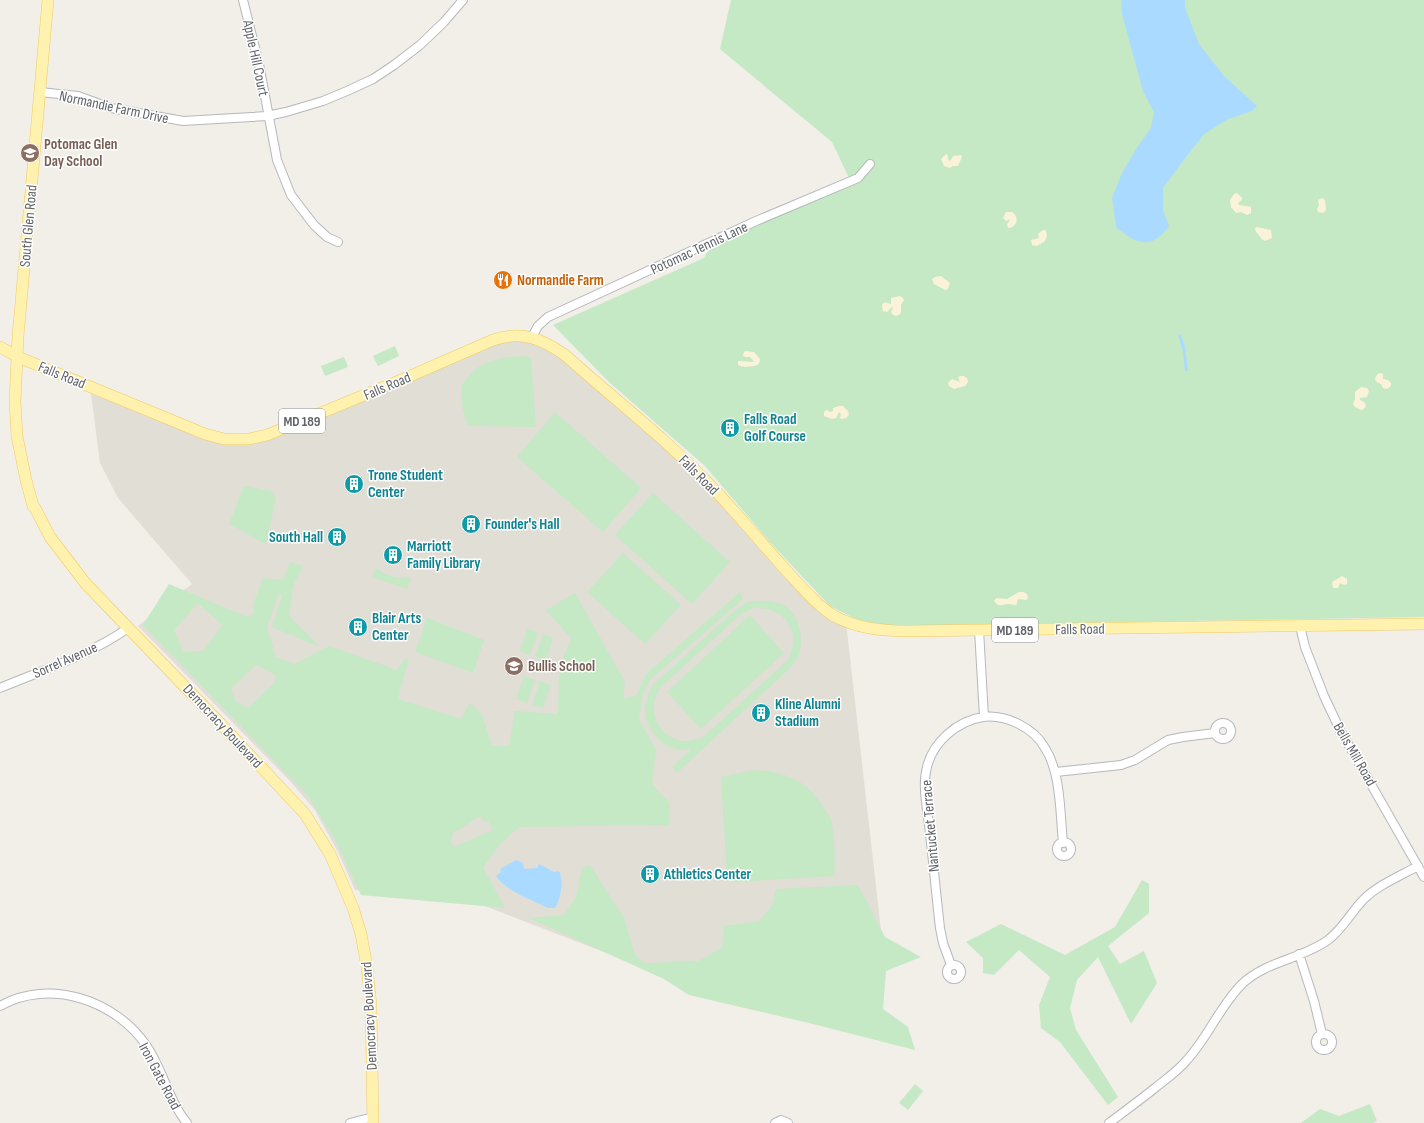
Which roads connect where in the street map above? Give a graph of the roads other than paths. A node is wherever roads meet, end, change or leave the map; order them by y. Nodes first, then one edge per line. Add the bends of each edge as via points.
1 (48, 0) edge
2 (243, 0) edge
3 (463, 0) edge
4 (40, 92) junction
5 (267, 116) junction
6 (870, 164) dead end
7 (338, 242) dead end
8 (532, 337) junction
9 (0, 347) edge
10 (18, 357) junction
11 (1424, 624) edge
12 (1300, 626) junction
13 (128, 628) junction
14 (978, 630) junction
15 (0, 688) edge
16 (984, 717) junction
17 (1215, 734) dead end
18 (1056, 772) junction
19 (1063, 842) dead end
20 (1418, 866) junction
21 (1424, 877) edge
22 (1299, 954) junction
23 (951, 965) dead end
24 (0, 1006) edge
25 (1322, 1034) dead end
26 (373, 1120) edge
27 (187, 1123) edge
28 (350, 1123) edge
29 (775, 1123) edge
30 (788, 1123) edge
31 (1109, 1123) edge

1 - 4 main road, South Glen Road
2 - 5 street, Apple Hill Court via 259,64
3 - 5 street, Normandie Farm Drive via 420,45 373,78 323,101
4 - 5 street, Normandie Farm Drive via 78,96 111,108 182,122
4 - 10 main road, South Glen Road
5 - 7 street, Apple Hill Court via 277,160 291,195 314,225 327,237
6 - 8 street, Potomac Tennis Lane via 858,178 548,317 538,326
8 - 10 main road, Falls Road / MD 189 via 507,336 494,340 267,435 249,439 224,439 205,434
8 - 14 main road, Falls Road / MD 189 via 565,355 678,454 709,484 796,582 833,615 861,627 878,630
9 - 10 main road, Falls Road / MD 189
10 - 13 main road, Democracy Boulevard via 15,402 17,436 33,506 50,537 67,560
11 - 12 main road, Falls Road / MD 189
12 - 14 main road, Falls Road / MD 189
12 - 20 street, Bells Mill Road via 1305,647 1340,730
13 - 15 street, Sorrel Avenue via 87,652
13 - 26 main road, Democracy Boulevard via 305,814 330,854 353,908 366,960 371,1006
14 - 16 street
16 - 18 street, Nantucket Terrace via 1011,721 1026,728 1045,747
16 - 23 street, Nantucket Terrace via 960,725 941,740 930,758 926,774 926,798 940,928
17 - 18 street via 1168,740 1136,760 1121,765
18 - 19 street, Nantucket Terrace
20 - 21 street, Bells Mill Road
20 - 22 street via 1372,892 1334,935
22 - 25 street
22 - 31 street via 1269,967 1244,982 1187,1060
24 - 27 street, Iron Gate Road via 18,998 58,994 82,998 111,1011 138,1035 146,1046 174,1104
26 - 28 street
29 - 30 street via 781,1120

